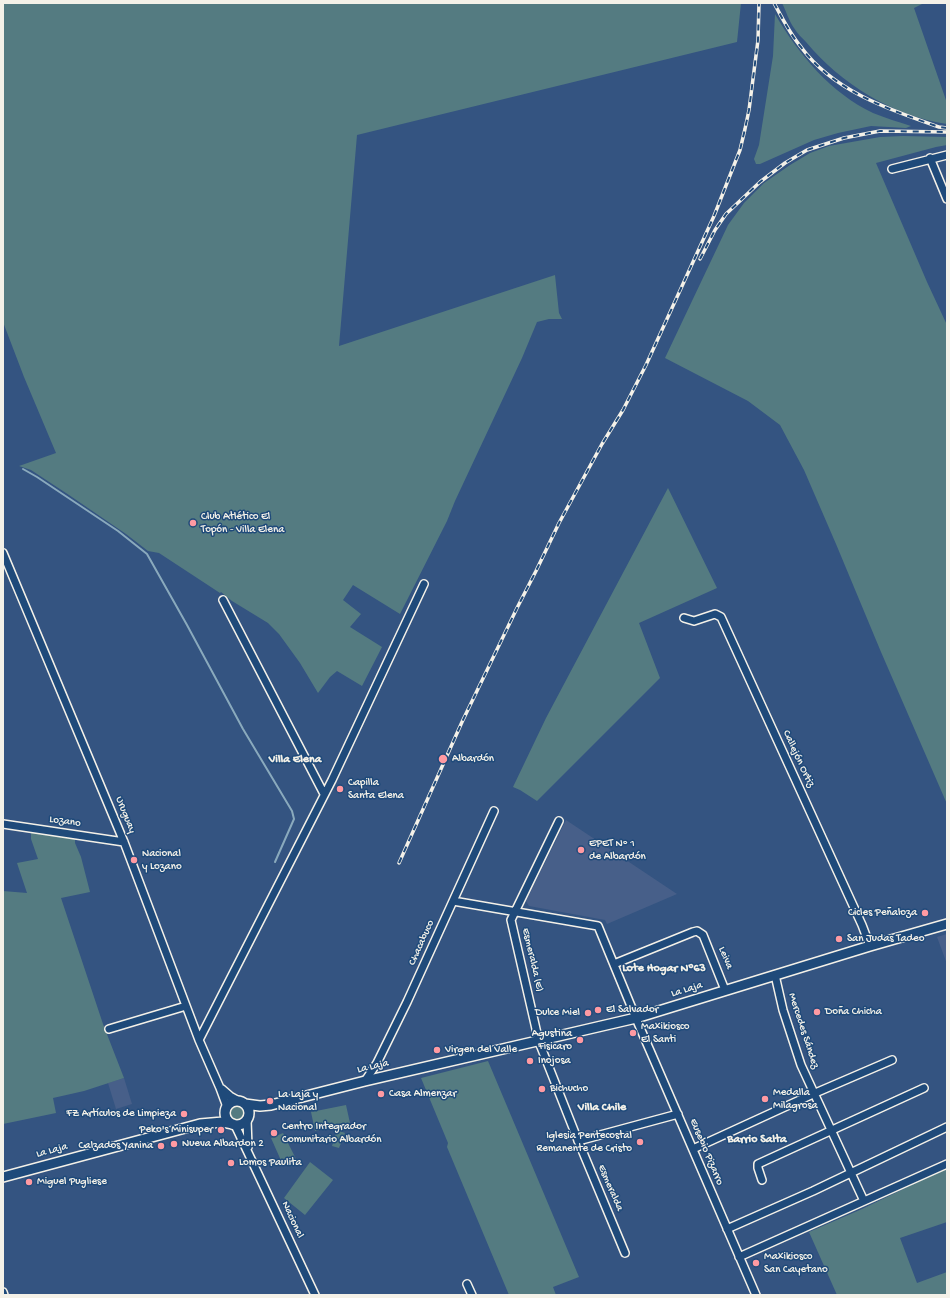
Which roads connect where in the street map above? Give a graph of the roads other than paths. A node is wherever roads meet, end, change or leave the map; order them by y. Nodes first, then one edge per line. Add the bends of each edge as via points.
1 (947, 155) edge
2 (930, 158) junction
3 (892, 169) dead end
4 (947, 199) edge
5 (3, 553) edge
6 (424, 584) dead end
7 (222, 600) dead end
8 (684, 618) dead end
9 (324, 794) junction
10 (494, 811) dead end
11 (559, 821) dead end
12 (4, 822) edge
13 (124, 842) junction
14 (452, 901) junction
15 (515, 911) junction
16 (947, 924) edge
17 (870, 946) junction
18 (614, 964) junction
19 (775, 975) junction
20 (725, 990) junction
21 (186, 1006) junction
22 (636, 1018) junction
23 (109, 1029) dead end
24 (199, 1040) junction
25 (539, 1042) junction
26 (892, 1060) dead end
27 (365, 1081) junction
28 (220, 1088) junction
29 (924, 1088) dead end
30 (813, 1094) junction
31 (242, 1103) junction
32 (267, 1106) junction
33 (226, 1108) junction
34 (678, 1114) junction
35 (247, 1119) junction
36 (200, 1124) junction
37 (234, 1124) junction
38 (947, 1127) edge
39 (830, 1130) junction
40 (578, 1141) junction
41 (693, 1149) junction
42 (249, 1153) junction
43 (947, 1164) edge
44 (851, 1173) junction
45 (3, 1177) edge
46 (762, 1180) dead end
47 (864, 1201) junction
48 (727, 1229) junction
49 (625, 1253) dead end
50 (739, 1257) junction
51 (467, 1284) dead end
52 (315, 1295) edge
53 (472, 1295) edge
54 (756, 1295) edge

1 - 2 street
2 - 3 street
2 - 4 street
5 - 13 street, Uruguay
6 - 9 street
7 - 9 street
8 - 17 street, Callejón Ortiz via 694,621 715,614 721,617
9 - 24 street
10 - 14 street, Chacabuco
11 - 15 street, Esmeralda (E)
12 - 13 street, Lozano
13 - 21 street, Uruguay
14 - 15 street
14 - 27 street, Chacabuco via 407,1002 377,1063
15 - 18 street, Eusebio Pizarro via 598,926
15 - 25 street, Esmeralda (E) via 511,920
16 - 17 main road, La Laja
17 - 19 main road, La Laja
18 - 20 street, Leiva via 697,931 703,935
18 - 22 street, Eusebio Pizarro
19 - 20 main road, La Laja
19 - 30 street, Mercedes Sández via 793,1043
20 - 22 main road, La Laja
21 - 23 street
21 - 24 street, Uruguay
22 - 25 main road, La Laja
22 - 34 street, Eusebio Pizarro
24 - 28 street, Uruguay
25 - 27 main road, La Laja
25 - 40 street, Esmeralda
26 - 30 street
27 - 32 main road, La Laja
28 - 31 street
28 - 33 street, Uruguay
29 - 39 street
30 - 39 street, Mercedes Sández
30 - 41 street
31 - 32 main road, La Laja
31 - 33 main road via 234,1101
31 - 35 main road via 248,1108
32 - 35 main road, La Laja
33 - 36 main road, La Laja
33 - 37 main road via 225,1115
34 - 40 street
34 - 41 street, Eusebio Pizarro
35 - 37 main road via 241,1124
35 - 42 street, Nacional
36 - 37 main road, La Laja
36 - 45 main road, La Laja
37 - 42 street, Nacional
38 - 44 street
39 - 44 street, Mercedes Sández
39 - 46 street via 758,1164
40 - 49 street, Esmeralda
41 - 48 street, Eusebio Pizarro
42 - 52 street, Nacional
43 - 47 street
44 - 47 street, Mercedes Sández
44 - 48 street
47 - 50 street
48 - 50 street, Eusebio Pizarro
50 - 54 street, Eusebio Pizarro
51 - 53 street

